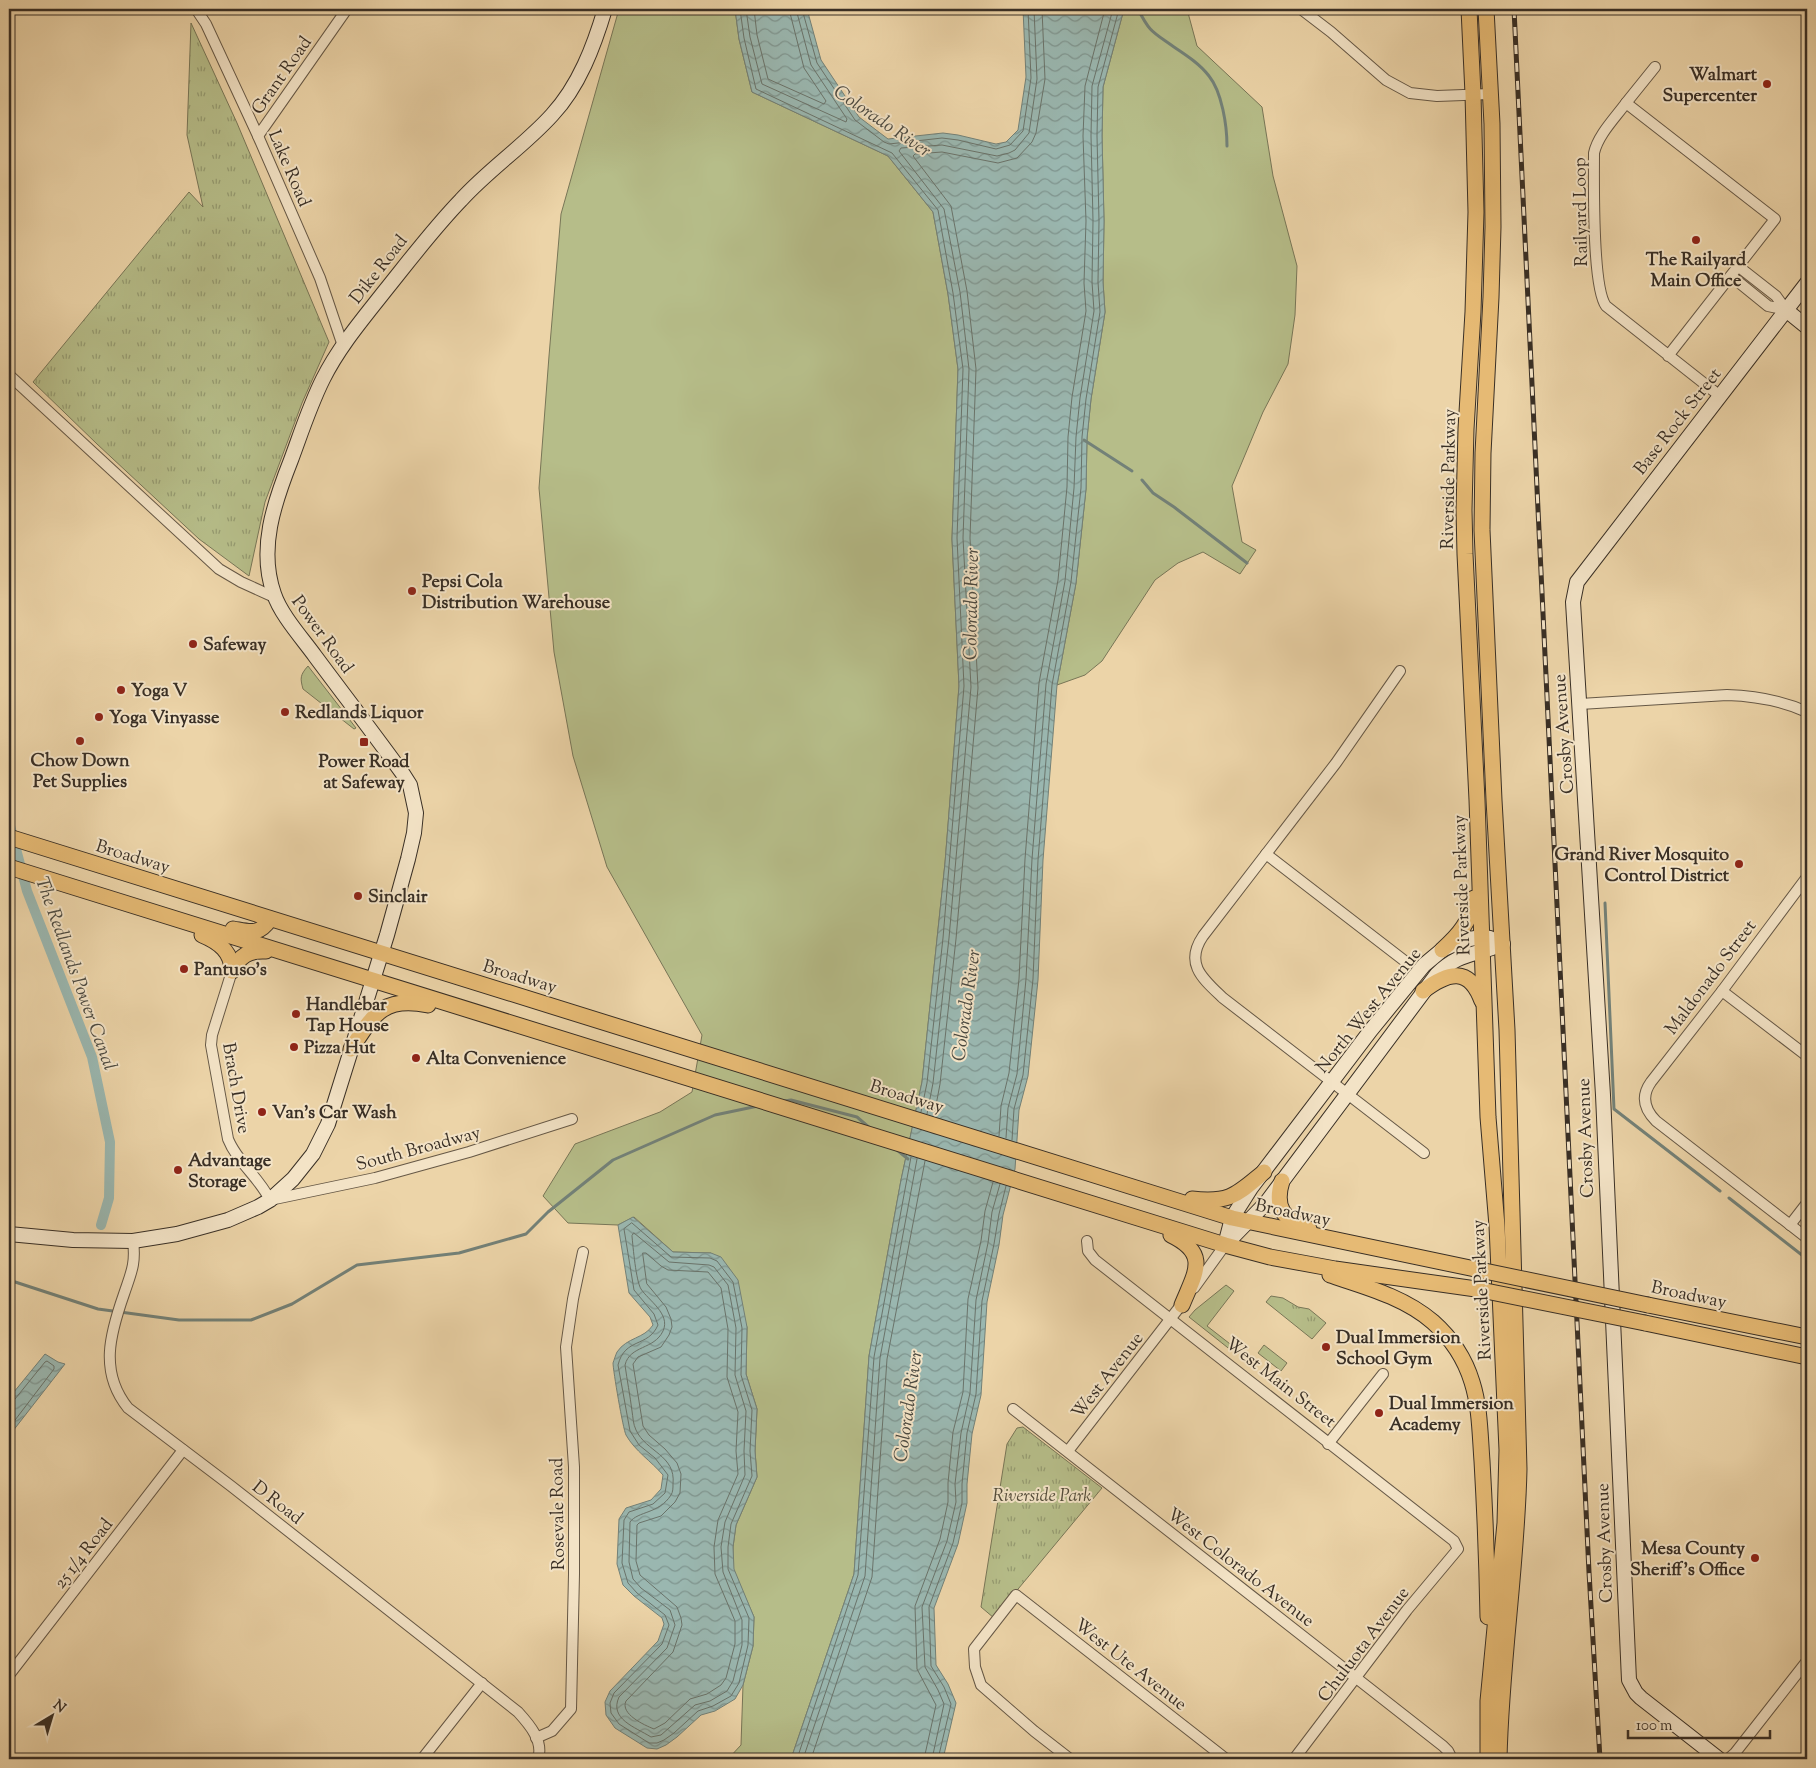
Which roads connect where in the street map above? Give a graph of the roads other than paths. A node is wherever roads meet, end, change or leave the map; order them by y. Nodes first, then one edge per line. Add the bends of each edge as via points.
1 (196, 9) edge
2 (347, 9) edge
3 (605, 9) edge
4 (1301, 9) edge
5 (1469, 9) edge
6 (1486, 9) edge
7 (1655, 67) dead end
8 (1473, 94) junction
9 (1490, 94) junction
10 (1626, 103) junction
11 (258, 136) junction
12 (1739, 267) junction
13 (1731, 276) junction
14 (1807, 283) edge
15 (1786, 310) junction
16 (1807, 327) edge
17 (343, 346) junction
18 (1668, 356) junction
19 (9, 375) edge
20 (1720, 396) junction
21 (1577, 582) joint
22 (274, 597) junction
23 (1400, 671) dead end
24 (1580, 704) junction
25 (1807, 712) edge
26 (9, 837) edge
27 (1266, 854) junction
28 (9, 867) edge
29 (1478, 874) junction
30 (1806, 882) edge
31 (144, 909) junction
32 (270, 919) junction
33 (1481, 944) junction
34 (1503, 944) junction
35 (1442, 950) junction
36 (381, 953) junction
37 (296, 956) junction
38 (1406, 962) dead end
39 (232, 971) junction
40 (373, 980) junction
41 (1423, 991) junction
42 (1722, 991) junction
43 (1484, 1005) junction
44 (478, 1013) junction
45 (351, 1049) junction
46 (1807, 1056) edge
47 (1333, 1082) junction
48 (1348, 1093) junction
49 (572, 1118) dead end
50 (1424, 1153) dead end
51 (1264, 1172) junction
52 (1282, 1181) junction
53 (1134, 1187) junction
54 (270, 1200) junction
55 (1807, 1203) edge
56 (1119, 1213) junction
57 (1232, 1218) junction
58 (1249, 1222) junction
59 (1790, 1225) junction
60 (9, 1234) edge
61 (1807, 1238) edge
62 (132, 1241) junction
63 (1087, 1241) dead end
64 (1350, 1244) junction
65 (1225, 1245) junction
66 (583, 1252) dead end
67 (1270, 1256) junction
68 (1182, 1305) junction
69 (1172, 1320) junction
70 (1807, 1337) edge
71 (1807, 1357) edge
72 (1383, 1374) dead end
73 (1013, 1409) dead end
74 (1328, 1444) junction
75 (183, 1450) junction
76 (1068, 1452) junction
77 (1458, 1549) joint
78 (1807, 1661) edge
79 (9, 1675) edge
80 (1357, 1678) junction
81 (482, 1683) junction
82 (1488, 1701) junction
83 (536, 1738) junction
84 (1450, 1755) edge
85 (422, 1759) edge
86 (538, 1759) edge
87 (1070, 1759) edge
88 (1226, 1759) edge
89 (1294, 1759) edge
90 (1488, 1759) edge
91 (1499, 1759) edge
92 (1719, 1759) edge
93 (1728, 1759) edge

1 - 11 street, Lake Road
2 - 11 street, Grant Road
3 - 17 street, Dike Road via 591,51 564,101 460,200
4 - 8 street via 1398,88 1423,96
5 - 8 main road, Riverside Parkway
6 - 9 main road, Riverside Parkway
7 - 10 street, Railyard Loop
8 - 9 street
8 - 29 main road, Riverside Parkway via 1476,212 1464,510
9 - 34 main road, Riverside Parkway via 1492,261 1482,530
10 - 12 street via 1774,219
10 - 18 street, Railyard Loop via 1605,131 1594,153 1598,279 1606,306
11 - 17 street, Lake Road via 320,278
12 - 13 street
12 - 15 street via 1776,296
13 - 15 street via 1768,306
13 - 18 street
14 - 15 street, Base Rock Street
15 - 16 street
15 - 20 street, Base Rock Street
17 - 22 street, Dike Road via 314,398 273,512 267,552
18 - 20 street, Railyard Loop
19 - 22 street, Power Road via 219,569
20 - 21 street, Base Rock Street
21 - 24 street, Crosby Avenue via 1574,602
22 - 36 street, Power Road via 410,785 416,813 414,833
23 - 27 street via 1336,763
24 - 25 street via 1728,695 1772,699
24 - 92 street, Crosby Avenue via 1629,1680 1636,1693
26 - 32 main road, Broadway
27 - 38 street
27 - 47 street via 1198,943 1196,964 1208,984 1224,998
28 - 31 main road, Broadway
29 - 33 main road, Riverside Parkway
29 - 35 main road via 1468,920
30 - 42 street, Maldonado Street
31 - 32 main road via 251,932 262,929
31 - 37 main road, Broadway
31 - 39 main road via 218,942 227,952
32 - 36 main road, Broadway
33 - 34 street, North West Avenue
33 - 35 street, North West Avenue via 1464,940
33 - 41 street, North West Avenue via 1452,961
33 - 43 main road, Riverside Parkway
34 - 91 main road, Riverside Parkway via 1519,1469
35 - 47 street, North West Avenue via 1416,975
36 - 40 street, Power Road
36 - 53 main road, Broadway
37 - 39 main road via 255,950 242,956
37 - 40 main road, Broadway
39 - 54 street, Brach Drive via 212,1035 213,1060 231,1148
40 - 44 main road, Broadway
40 - 45 street, Power Road
41 - 43 main road via 1442,978 1462,977 1476,988
41 - 48 street, North West Avenue
42 - 46 street
42 - 59 street, Maldonado Street via 1647,1087 1645,1099 1649,1114
43 - 82 main road, Riverside Parkway via 1507,1450 1505,1523
44 - 45 main road via 413,1002 394,1004 372,1018
44 - 56 main road, Broadway
45 - 54 street, Power Road via 321,1140 293,1179
47 - 48 street
47 - 51 street, North West Avenue
48 - 50 street
48 - 52 street, North West Avenue
49 - 54 street, South Broadway via 469,1152 375,1178
51 - 53 main road via 1233,1197 1218,1200 1193,1199
51 - 57 street, North West Avenue
52 - 58 street, North West Avenue
52 - 64 main road via 1280,1205 1293,1222
53 - 57 main road, Broadway
54 - 62 street, Power Road via 228,1220 177,1234
55 - 59 street
56 - 65 main road, Broadway
56 - 68 main road via 1174,1236 1192,1249 1196,1266
57 - 58 main road, Broadway
57 - 65 street, North West Avenue
58 - 64 main road, Broadway
58 - 65 street, North West Avenue
59 - 61 street
60 - 62 street, Power Road
62 - 75 street, D Road via 134,1268 115,1323 109,1357 110,1374 116,1391 128,1408
63 - 69 street, West Main Street via 1088,1251 1095,1260
64 - 70 main road, Broadway, bridge
65 - 67 main road, Broadway
65 - 68 street, North West Avenue
66 - 83 street, Rosevale Road via 566,1347 574,1467 571,1709 552,1731
67 - 71 main road, Broadway, bridge via 1335,1269 1476,1289
67 - 82 main road via 1408,1304 1446,1335 1464,1362 1472,1381 1478,1412 1483,1481 1487,1540
68 - 69 street, North West Avenue
69 - 74 street, West Main Street
69 - 76 street, West Avenue
72 - 74 street
73 - 76 street, West Colorado Avenue
74 - 77 street, West Main Street via 1454,1541
75 - 79 street, 25 1/4 Road
75 - 81 street, D Road
76 - 80 street, West Colorado Avenue
77 - 80 street, Chuluota Avenue
78 - 93 street
80 - 84 street, West Colorado Avenue
80 - 89 street, Chuluota Avenue
81 - 83 street, D Road via 518,1712
81 - 85 street
82 - 90 main road, Riverside Parkway
83 - 86 street
87 - 88 street, West Ute Avenue via 981,1685 975,1667 974,1650 1016,1595

